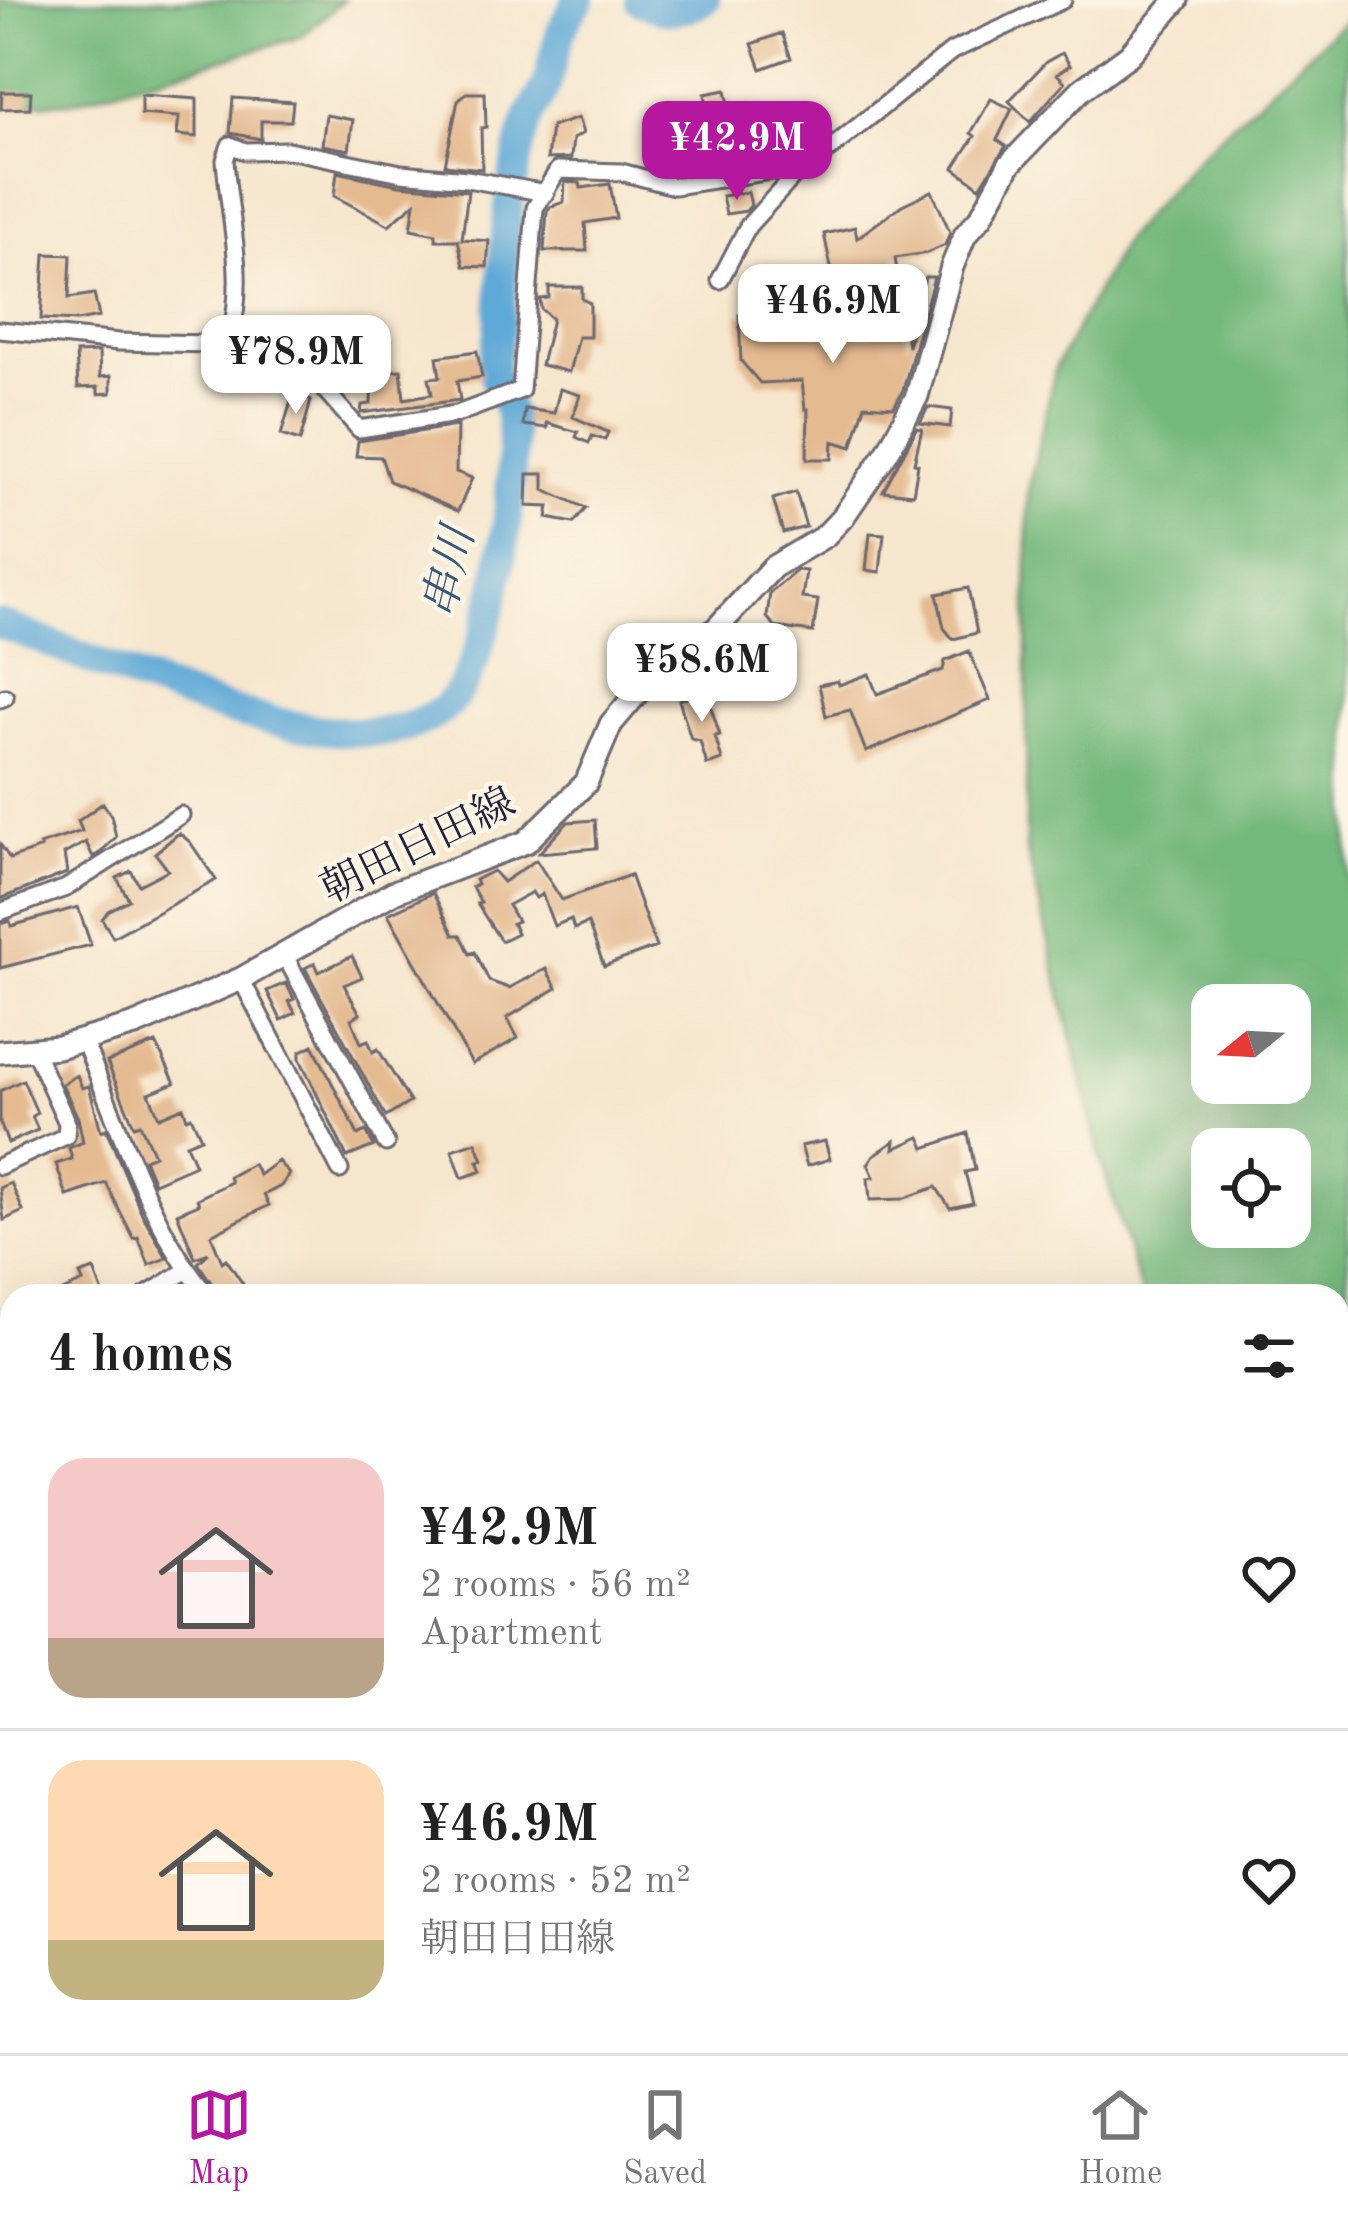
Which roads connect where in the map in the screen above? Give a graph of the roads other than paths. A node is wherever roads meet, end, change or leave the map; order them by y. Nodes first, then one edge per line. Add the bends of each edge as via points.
1 (1064, 0) edge
2 (1178, 0) edge
3 (802, 167) junction
4 (546, 193) junction
5 (720, 280) dead end
6 (0, 330) edge
7 (216, 345) junction
8 (182, 815) dead end
9 (0, 912) edge
10 (285, 956) junction
11 (241, 979) junction
12 (84, 1041) junction
13 (34, 1050) junction
14 (0, 1052) edge
15 (386, 1143) dead end
16 (0, 1166) edge
17 (340, 1170) dead end
18 (187, 1270) junction
19 (164, 1284) edge
20 (198, 1284) edge

1 - 3 street via 952,51
2 - 10 main road, 朝田日田線 via 1009,165 958,251 917,396 843,517 661,665 611,724 586,783 526,842 394,892
3 - 4 street via 674,186 621,172 558,170
3 - 5 street via 748,226
4 - 7 street via 230,146 238,299 230,336
4 - 7 street via 535,208 521,390 458,414 359,429 296,357
6 - 7 street
8 - 9 street via 66,888
10 - 11 main road, 朝田日田線
10 - 15 street
11 - 12 main road, 朝田日田線
11 - 17 street
12 - 13 main road, 朝田日田線
12 - 18 street
13 - 14 main road, 朝田日田線
13 - 16 street via 66,1136
18 - 19 street
18 - 20 street

